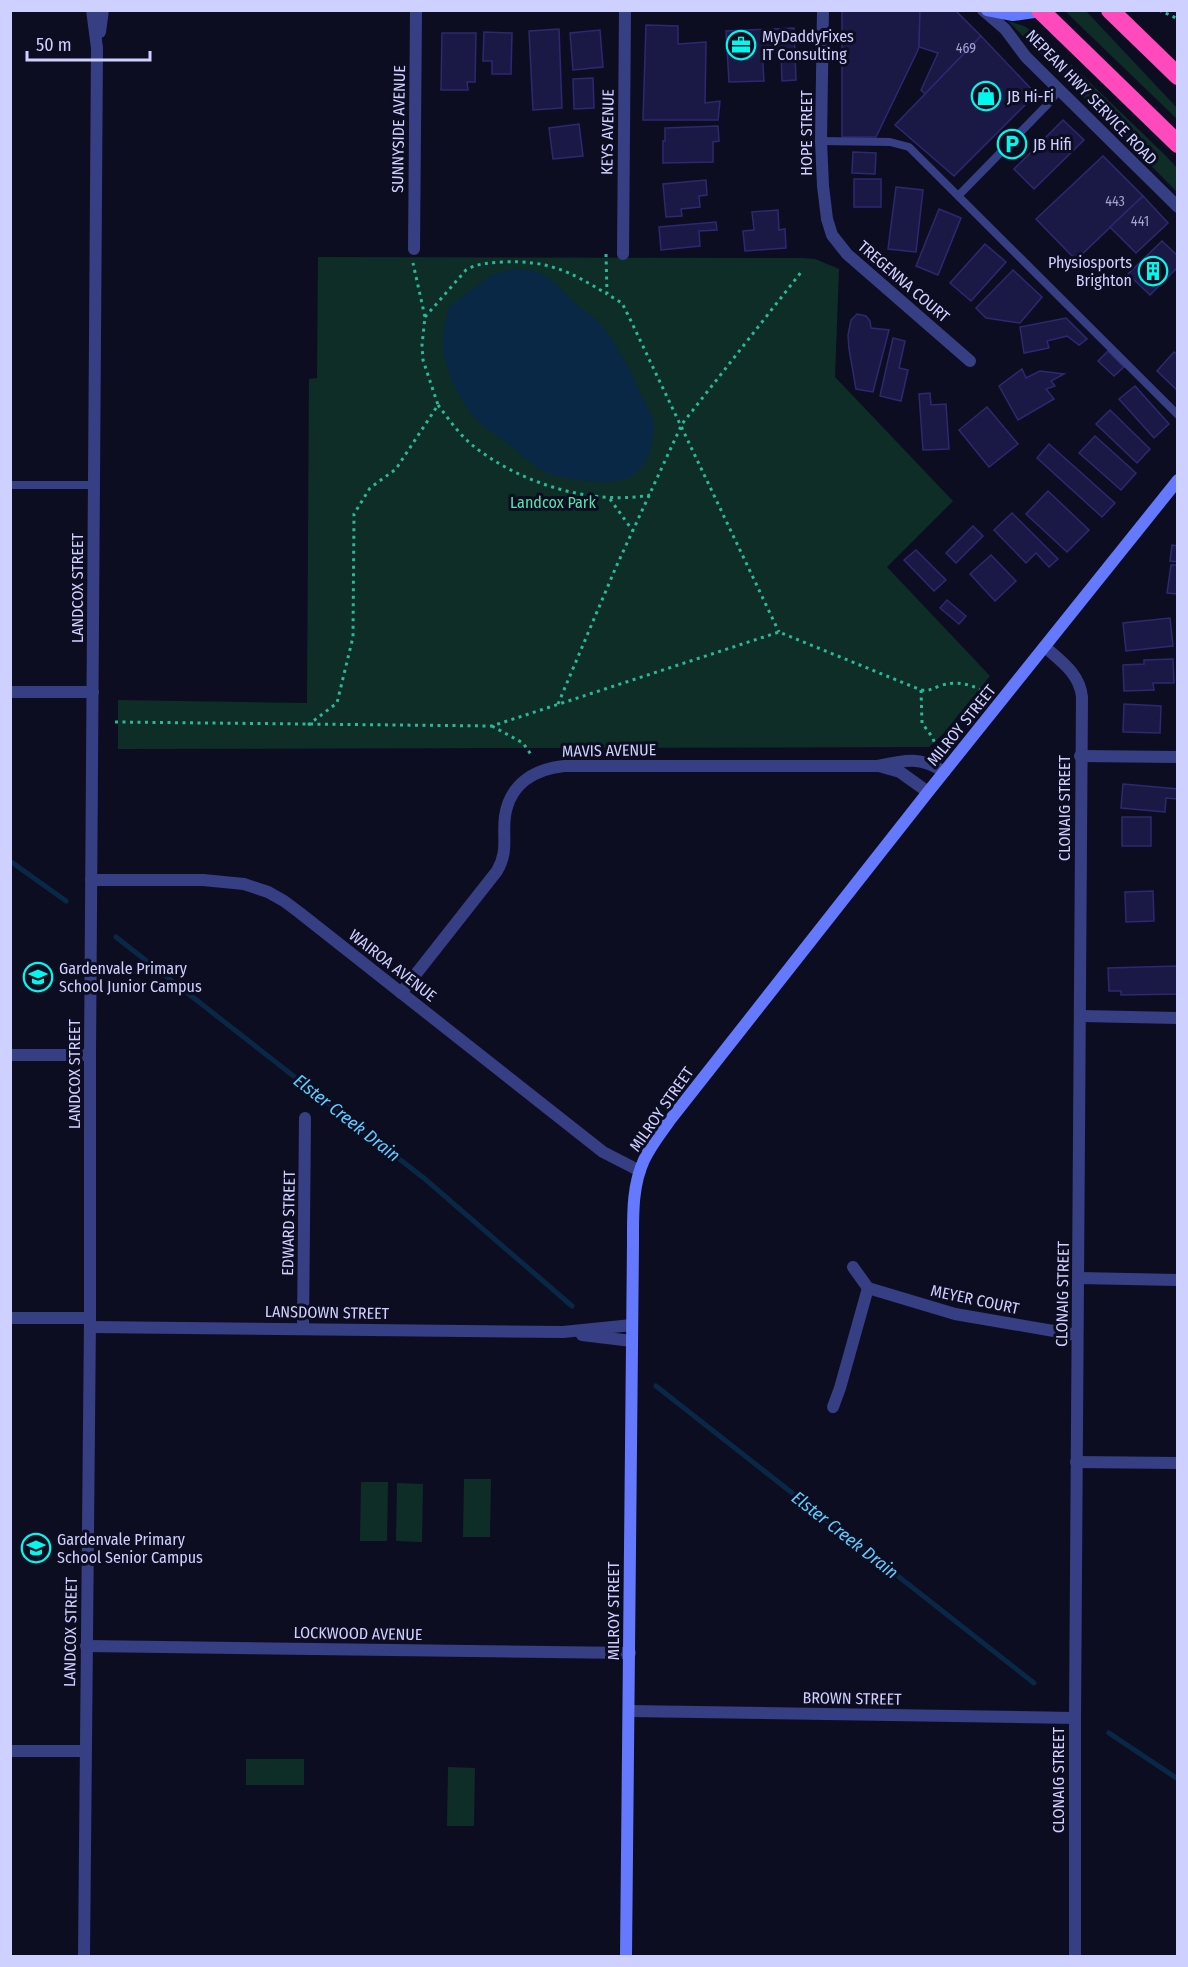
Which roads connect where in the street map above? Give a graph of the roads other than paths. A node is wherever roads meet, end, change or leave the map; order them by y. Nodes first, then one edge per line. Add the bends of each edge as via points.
1 (92, 10) edge
2 (103, 10) edge
3 (416, 10) edge
4 (625, 10) edge
5 (823, 10) edge
6 (985, 10) edge
7 (1110, 10) edge
8 (1041, 11) edge
9 (97, 48) junction
10 (1178, 75) edge
11 (1059, 91) junction
12 (821, 141) junction
13 (1178, 144) edge
14 (959, 195) junction
15 (1178, 207) edge
16 (828, 219) joint
17 (413, 253) road end
18 (623, 254) dead end
19 (970, 361) dead end
20 (1178, 415) edge
21 (1178, 480) edge
22 (10, 484) edge
23 (94, 485) junction
24 (1045, 647) junction
25 (10, 692) edge
26 (93, 692) junction
27 (1080, 756) junction
28 (1178, 757) edge
29 (878, 766) junction
30 (944, 772) junction
31 (928, 792) junction
32 (91, 880) junction
33 (401, 993) junction
34 (1081, 1016) junction
35 (1178, 1018) edge
36 (10, 1055) edge
37 (90, 1055) junction
38 (306, 1118) dead end
39 (640, 1171) junction
40 (853, 1267) dead end
41 (1078, 1278) junction
42 (1178, 1280) edge
43 (868, 1288) junction
44 (10, 1318) edge
45 (90, 1322) junction
46 (632, 1325) junction
47 (303, 1328) junction
48 (563, 1332) junction
49 (1077, 1335) junction
50 (632, 1341) junction
51 (832, 1407) dead end
52 (1076, 1462) junction
53 (1178, 1462) edge
54 (86, 1646) junction
55 (630, 1653) junction
56 (629, 1711) junction
57 (1075, 1718) junction
58 (10, 1751) edge
59 (86, 1751) junction
60 (84, 1956) edge
61 (626, 1956) edge
62 (1075, 1956) edge

1 - 9 street, LANDCOX STREET
2 - 9 street, LANDCOX STREET
3 - 17 street, SUNNYSIDE AVENUE
4 - 18 street, KEYS AVENUE
5 - 12 street, HOPE STREET
6 - 8 street via 1013,15
6 - 11 street, NEPEAN HWY SERVICE ROAD
7 - 10 highway
8 - 13 highway
9 - 23 street, LANDCOX STREET
11 - 14 lane
11 - 15 street, NEPEAN HWY SERVICE ROAD
12 - 14 lane via 890,142 909,147
12 - 16 street, HOPE STREET
14 - 20 lane
16 - 19 street, TREGENNA COURT via 832,235 847,254
21 - 24 street, MILROY STREET
22 - 23 lane
23 - 26 street, LANDCOX STREET
24 - 27 street, CLONAIG STREET via 1075,676 1081,689
24 - 30 street, MILROY STREET
25 - 26 street
26 - 32 street, LANDCOX STREET
27 - 28 street
27 - 34 street, CLONAIG STREET
29 - 30 street, MAVIS AVENUE via 903,760 926,762
29 - 31 street, MAVIS AVENUE via 900,772
29 - 33 street, MAVIS AVENUE via 564,766 537,771 518,787 507,807 503,861 497,871
30 - 31 street, MILROY STREET
31 - 39 street, MILROY STREET via 670,1120
32 - 33 street, WAIROA AVENUE via 203,880 244,884 268,892
32 - 37 street, LANDCOX STREET
33 - 39 street, WAIROA AVENUE via 603,1152
34 - 35 street
34 - 41 street, CLONAIG STREET
36 - 37 street
37 - 45 street, LANDCOX STREET
38 - 47 street, EDWARD STREET
39 - 46 street, MILROY STREET via 633,1210
40 - 43 street
41 - 42 street
41 - 49 street, CLONAIG STREET
43 - 49 street, MEYER COURT via 956,1314
43 - 51 street
44 - 45 street, LANSDOWN STREET
45 - 47 street, LANSDOWN STREET
45 - 54 street, LANDCOX STREET
46 - 48 street, LANSDOWN STREET
46 - 50 street, MILROY STREET
47 - 48 street, LANSDOWN STREET
48 - 50 street, LANSDOWN STREET
49 - 52 street, CLONAIG STREET
50 - 55 street, MILROY STREET
52 - 53 street
52 - 57 street, CLONAIG STREET
54 - 55 street, LOCKWOOD AVENUE
54 - 59 street, LANDCOX STREET
55 - 56 street, MILROY STREET
56 - 57 street, BROWN STREET
56 - 61 street, MILROY STREET
57 - 62 street, CLONAIG STREET
58 - 59 street
59 - 60 street, LANDCOX STREET

